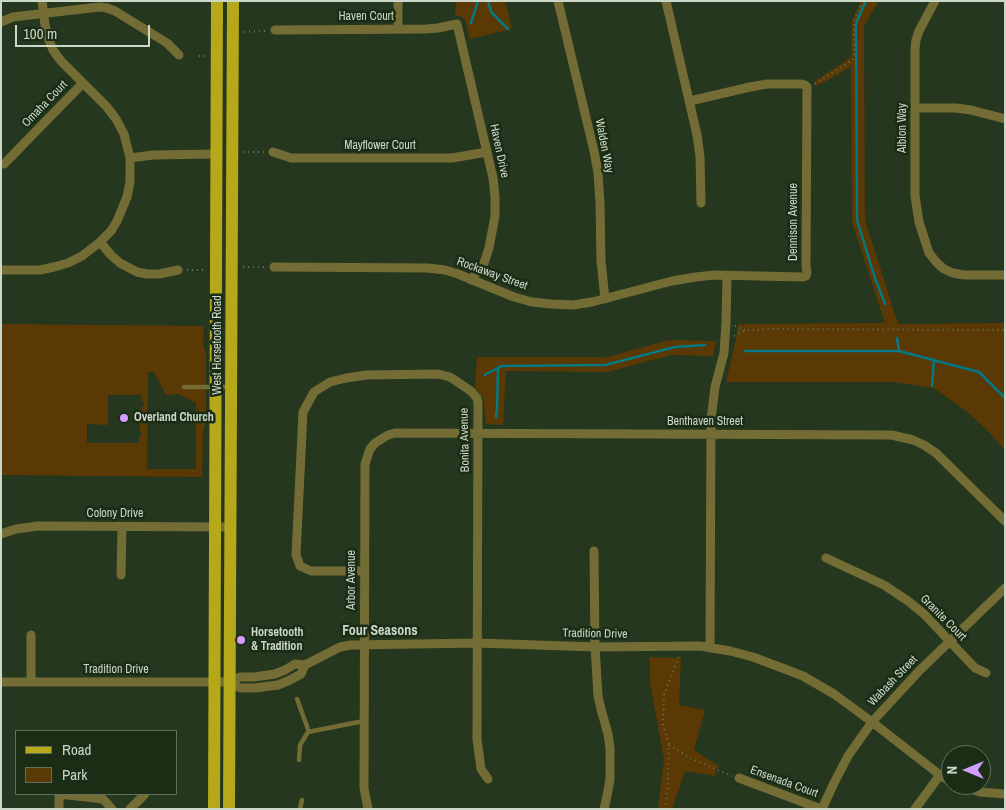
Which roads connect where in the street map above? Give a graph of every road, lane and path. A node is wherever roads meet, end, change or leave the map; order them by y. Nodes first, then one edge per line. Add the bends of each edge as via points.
1 (42, 1) edge
2 (217, 1) edge
3 (233, 1) edge
4 (398, 1) edge
5 (558, 1) edge
6 (666, 1) edge
7 (864, 1) edge
8 (935, 1) edge
9 (43, 13) junction
10 (1, 22) edge
11 (457, 24) joint
12 (398, 29) junction
13 (275, 30) joint
14 (244, 32) dead end
15 (179, 55) dead end
16 (199, 56) dead end
17 (205, 56) dead end
18 (83, 83) junction
19 (812, 85) dead end
20 (690, 101) junction
21 (915, 108) junction
22 (1005, 119) edge
23 (243, 152) dead end
24 (273, 152) joint
25 (487, 152) junction
26 (216, 154) junction
27 (130, 158) junction
28 (4, 164) dead end
29 (701, 203) dead end
30 (100, 242) junction
31 (243, 267) dead end
32 (274, 267) joint
33 (1, 270) edge
34 (178, 270) dead end
35 (194, 270) dead end
36 (204, 270) dead end
37 (1005, 275) edge
38 (727, 276) junction
39 (471, 280) junction
40 (605, 299) junction
41 (735, 326) dead end
42 (747, 330) junction
43 (1005, 330) edge
44 (734, 336) dead end
45 (184, 387) dead end
46 (215, 387) junction
47 (232, 387) junction
48 (478, 434) junction
49 (711, 435) junction
50 (375, 443) joint
51 (1005, 521) edge
52 (122, 527) junction
53 (215, 527) junction
54 (230, 527) junction
55 (1, 534) edge
56 (594, 551) dead end
57 (826, 558) dead end
58 (365, 571) junction
59 (121, 575) dead end
60 (1005, 588) edge
61 (31, 635) dead end
62 (949, 642) junction
63 (478, 643) junction
64 (364, 645) junction
65 (682, 646) junction
66 (595, 647) junction
67 (710, 648) junction
68 (986, 673) dead end
69 (1, 682) edge
70 (31, 682) junction
71 (214, 682) junction
72 (230, 682) junction
73 (297, 699) dead end
74 (364, 721) junction
75 (872, 722) junction
76 (309, 732) junction
77 (668, 745) junction
78 (299, 760) dead end
79 (940, 775) joint
80 (739, 778) joint
81 (488, 779) dead end
82 (991, 793) edge
83 (1005, 794) edge
84 (59, 795) edge
85 (82, 795) edge
86 (144, 795) edge
87 (106, 796) edge
88 (302, 800) dead end
89 (59, 809) edge
90 (112, 809) edge
91 (130, 809) edge
92 (214, 809) edge
93 (229, 809) edge
94 (300, 809) edge
95 (368, 809) edge
96 (604, 809) edge
97 (665, 809) edge
98 (822, 809) edge
99 (915, 809) edge

1 - 9 street
2 - 26 main road, West Horsetooth Road
3 - 47 main road, West Horsetooth Road
4 - 12 street
5 - 40 street, Walden Way via 598,173 600,261
6 - 20 street
7 - 19 path via 854,20 854,59
8 - 21 street, Albion Way via 916,40
9 - 10 street
9 - 15 street via 107,8 167,43
9 - 18 street via 54,50
11 - 12 street, Haven Court
11 - 25 street, Haven Drive
12 - 13 street, Haven Court
13 - 14 path
16 - 17 path
18 - 27 street via 116,119
18 - 28 street, Omaha Court
20 - 29 street via 700,156
20 - 38 street, Dennison Avenue via 767,84 807,87 806,276
21 - 22 street via 956,108
21 - 37 street, Albion Way via 915,196 918,222 931,257 954,273
23 - 24 path
24 - 25 street, Mayflower Court via 291,158 452,158
25 - 39 street, Haven Drive via 493,178 495,216 484,263
26 - 27 street
26 - 46 main road, West Horsetooth Road
27 - 30 street via 127,197 114,226
30 - 33 street via 82,256 54,268
30 - 34 street via 110,255 136,272 159,274
31 - 32 path
32 - 39 street, Rockaway Street via 428,268 452,272
35 - 36 path
38 - 40 street, Rockaway Street via 672,281
38 - 49 street via 724,353 715,387
39 - 40 street, Rockaway Street via 514,297 542,303 573,305
41 - 42 path
42 - 43 path
42 - 44 path
45 - 46 lane
46 - 47 lane
46 - 53 main road, West Horsetooth Road
47 - 54 main road, West Horsetooth Road
48 - 49 street, Benthaven Street
48 - 50 street, Benthaven Street via 394,433
48 - 58 street, Bonita Avenue via 477,398 450,377 438,374 346,378 330,382 314,392 303,412 296,555 300,566 311,572
48 - 63 street, Bonita Avenue
49 - 51 street, Benthaven Street via 880,434 904,437 936,453
49 - 67 street
50 - 58 street, Arbor Avenue via 367,455 366,464
52 - 53 street, Colony Drive
52 - 55 street, Colony Drive via 38,526
52 - 59 street
53 - 54 street, Colony Drive
53 - 71 main road, West Horsetooth Road
54 - 72 main road, West Horsetooth Road
56 - 66 street
57 - 62 street, Granite Court via 884,585 908,601
58 - 64 street, Arbor Avenue
60 - 62 street, Wabash Street
61 - 70 street
62 - 68 street, Granite Court via 975,668
62 - 75 street, Wabash Street
63 - 64 street, Tradition Drive
63 - 66 street, Tradition Drive
63 - 81 street, Bonita Avenue via 477,739 481,769
64 - 72 street, Tradition Drive via 340,647 305,665 301,674 278,685 240,688
64 - 74 street, Arbor Avenue
65 - 66 street, Tradition Drive
65 - 67 street, Tradition Drive
65 - 77 path via 664,695 663,725
66 - 96 street via 598,696 610,748 610,779
67 - 75 street, Tradition Drive via 753,657 803,676
69 - 70 street, Tradition Drive
70 - 71 street, Tradition Drive
71 - 72 street, Tradition Drive
71 - 92 main road, West Horsetooth Road
72 - 93 main road, West Horsetooth Road
73 - 76 lane
74 - 76 lane
74 - 95 street, Arbor Avenue via 364,788
75 - 79 street, Tradition Drive
75 - 98 street, Wabash Street via 848,756
76 - 78 lane via 300,745
77 - 80 path via 692,759
77 - 97 path
79 - 99 street
80 - 98 street, Ensenada Court
82 - 83 street
84 - 89 street
85 - 87 street
86 - 91 street
87 - 90 street
88 - 94 lane

